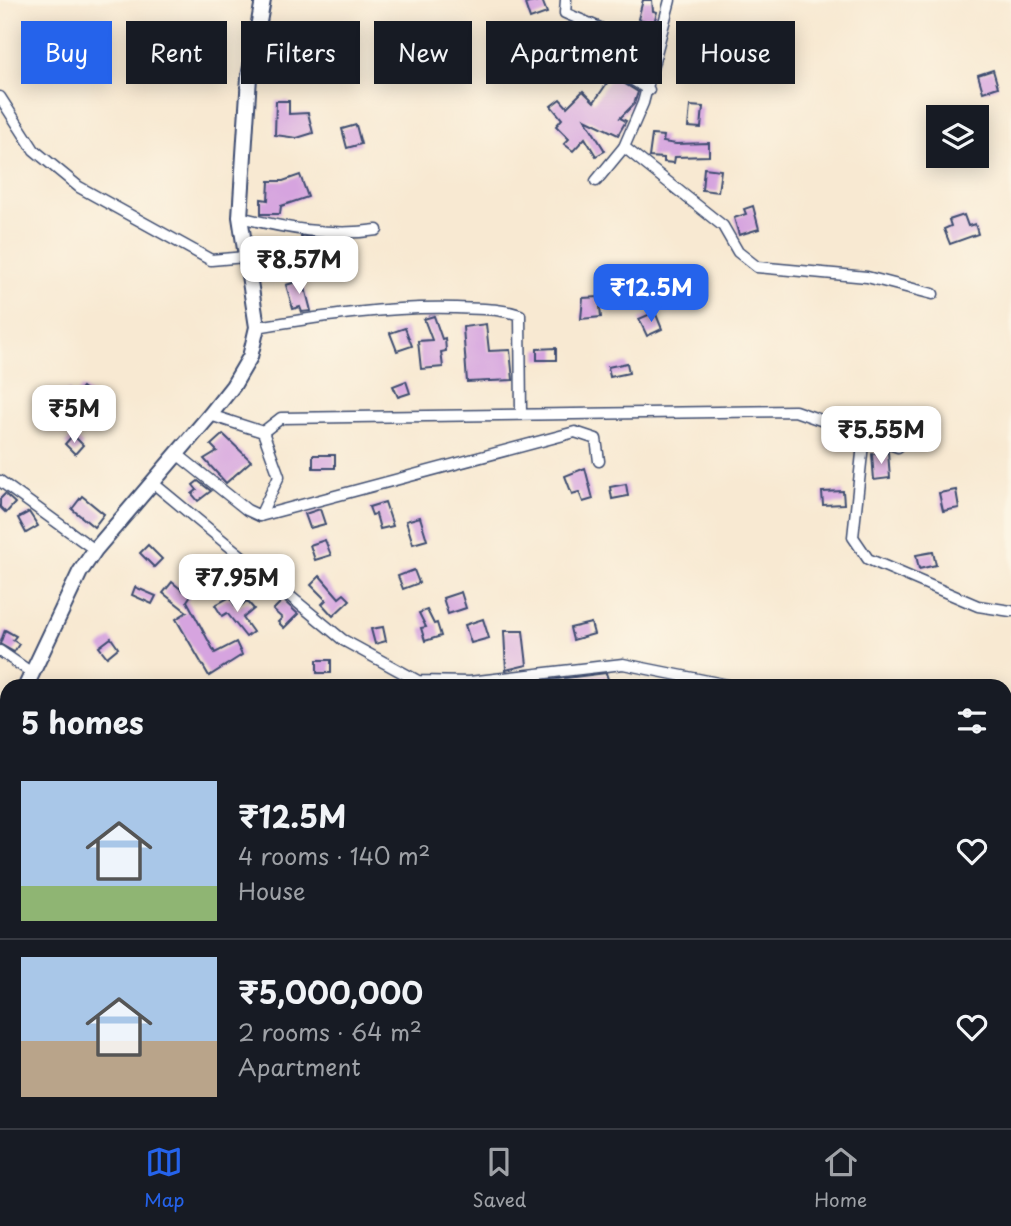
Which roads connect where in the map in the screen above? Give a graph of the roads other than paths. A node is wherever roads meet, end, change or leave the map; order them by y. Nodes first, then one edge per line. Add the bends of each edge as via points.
1 (263, 0) edge
2 (566, 0) edge
3 (670, 0) edge
4 (649, 90) junction
5 (0, 97) edge
6 (624, 147) junction
7 (596, 181) dead end
8 (240, 217) junction
9 (377, 230) dead end
10 (245, 257) junction
11 (933, 294) dead end
12 (257, 327) junction
13 (521, 414) junction
14 (210, 415) junction
15 (263, 432) junction
16 (864, 435) junction
17 (898, 447) dead end
18 (177, 454) junction
19 (599, 461) dead end
20 (0, 481) edge
21 (153, 483) junction
22 (260, 516) junction
23 (95, 550) junction
24 (1011, 611) edge
25 (0, 651) edge
26 (29, 679) edge
27 (414, 679) edge
28 (495, 679) edge
29 (698, 679) edge

1 - 8 main road via 249,77
2 - 4 street via 565,13 600,29 600,61
3 - 4 street
4 - 6 street
5 - 10 street via 34,150 79,187 211,260
6 - 7 street
6 - 11 street via 723,226 738,252 757,267 867,277
8 - 9 street via 286,228
8 - 10 main road
10 - 12 main road
12 - 13 street via 352,311 502,309 520,315
12 - 14 main road via 250,356
13 - 15 street via 281,418
13 - 16 street via 795,411
14 - 15 street
14 - 18 main road
15 - 22 street via 279,476
16 - 17 street
16 - 24 street via 853,537 868,559 978,606
18 - 21 main road
18 - 22 street
19 - 22 street via 596,439 575,432
20 - 23 street
21 - 23 main road
21 - 27 street via 342,640
23 - 26 main road
25 - 26 street
28 - 29 street via 623,664

